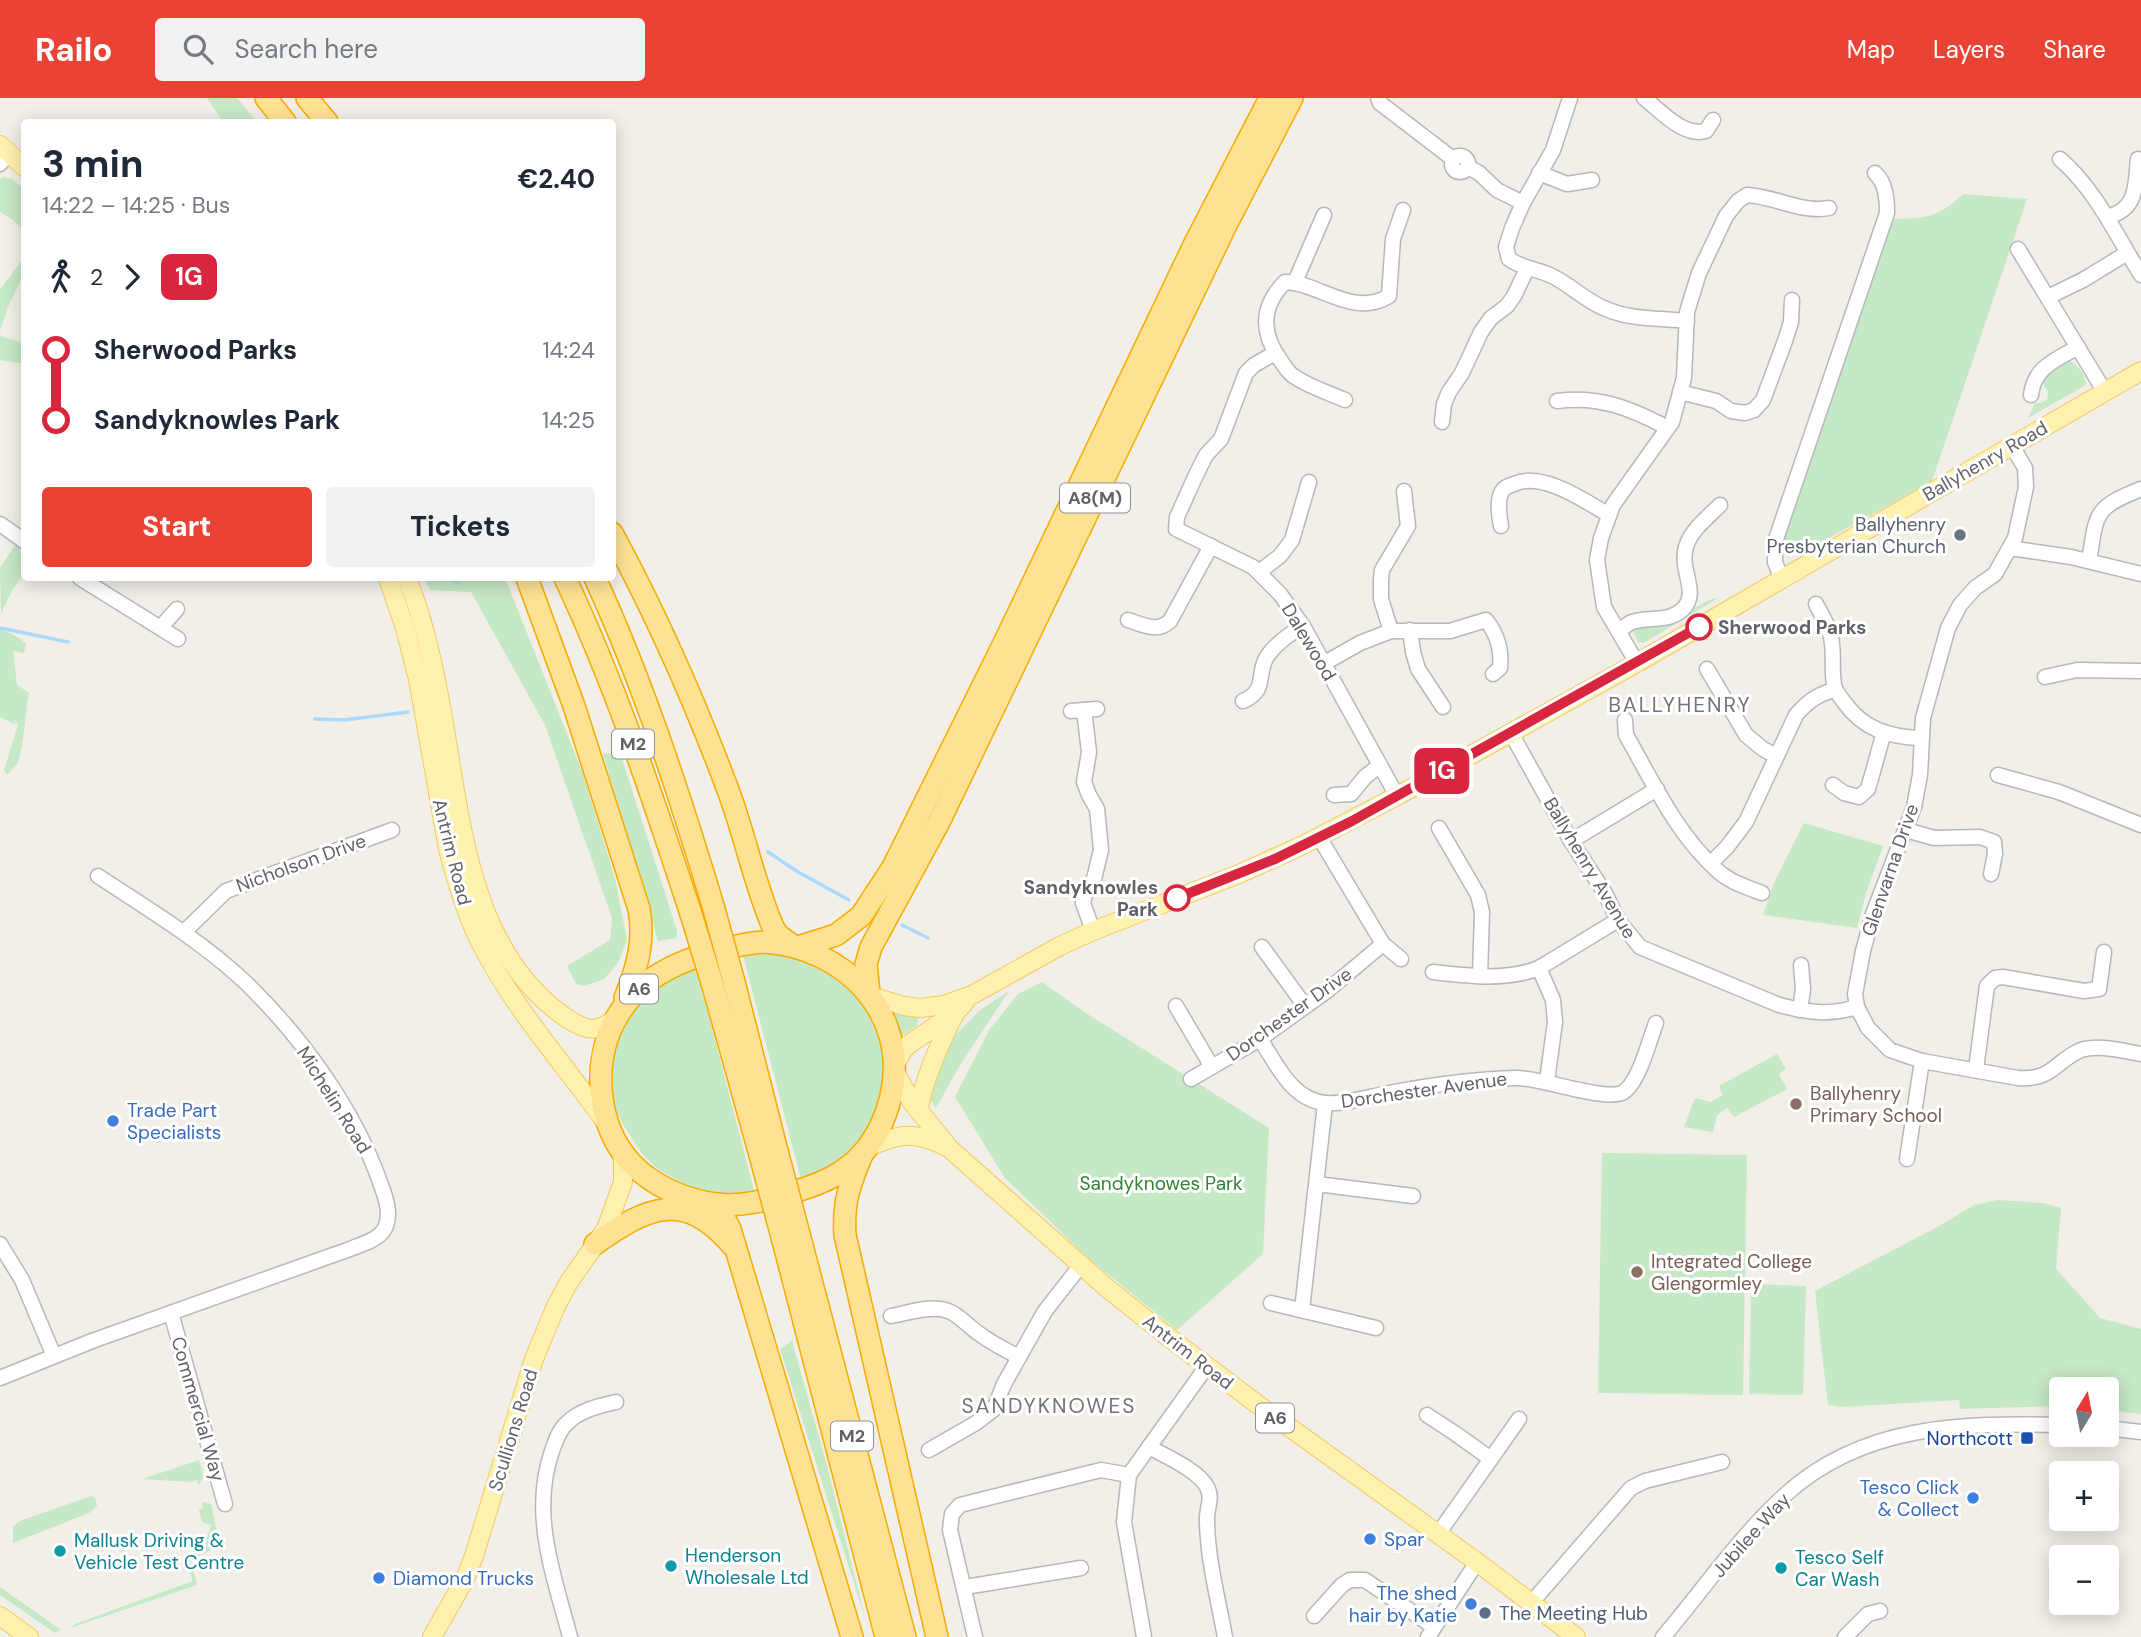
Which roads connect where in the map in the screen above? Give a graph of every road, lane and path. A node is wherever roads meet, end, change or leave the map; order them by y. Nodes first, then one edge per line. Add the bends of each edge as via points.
1 (260, 98) edge
2 (265, 98) edge
3 (301, 98) edge
4 (307, 98) edge
5 (1270, 98) edge
6 (1293, 98) edge
7 (1378, 98) edge
8 (1570, 98) edge
9 (1643, 98) edge
10 (277, 119) edge
11 (282, 119) edge
12 (318, 119) edge
13 (324, 119) edge
14 (1713, 120) dead end
15 (3, 154) edge
16 (2060, 159) dead end
17 (2138, 159) dead end
18 (21, 165) edge
19 (1539, 173) junction
20 (1875, 173) dead end
21 (1592, 180) dead end
22 (1524, 203) junction
23 (1829, 208) dead end
24 (1403, 209) dead end
25 (1324, 215) dead end
26 (2107, 217) junction
27 (2018, 248) dead end
28 (2127, 253) junction
29 (1527, 269) junction
30 (2141, 275) edge
31 (1295, 282) junction
32 (2048, 298) junction
33 (1792, 300) dead end
34 (1687, 321) junction
35 (2078, 347) junction
36 (1275, 352) junction
37 (2141, 371) edge
38 (1681, 392) junction
39 (2105, 392) junction
40 (2031, 395) dead end
41 (1345, 400) dead end
42 (1558, 401) dead end
43 (1442, 422) dead end
44 (1668, 428) junction
45 (2012, 446) junction
46 (1309, 482) dead end
47 (2141, 489) edge
48 (1404, 491) dead end
49 (1720, 505) dead end
50 (1609, 514) junction
51 (0, 524) edge
52 (1501, 526) dead end
53 (21, 539) edge
54 (616, 541) edge
55 (1211, 546) junction
56 (2010, 548) junction
57 (2089, 561) junction
58 (1259, 572) junction
59 (2141, 573) edge
60 (1782, 580) junction
61 (85, 581) edge
62 (389, 581) edge
63 (408, 581) edge
64 (528, 581) edge
65 (566, 581) edge
66 (596, 581) edge
67 (1816, 604) dead end
68 (177, 610) dead end
69 (1128, 620) dead end
70 (1303, 626) junction
71 (161, 627) junction
72 (1410, 630) junction
73 (1391, 631) junction
74 (1619, 632) junction
75 (178, 639) dead end
76 (1636, 663) junction
77 (1323, 664) junction
78 (1707, 669) dead end
79 (2141, 671) edge
80 (1493, 674) dead end
81 (2045, 677) dead end
82 (1835, 690) junction
83 (1243, 701) dead end
84 (1443, 706) dead end
85 (1084, 710) dead end
86 (1625, 720) dead end
87 (1884, 732) junction
88 (1511, 733) junction
89 (1920, 738) junction
90 (1776, 756) junction
91 (1380, 765) junction
92 (1998, 775) dead end
93 (1833, 785) dead end
94 (1657, 789) junction
95 (1334, 795) dead end
96 (1397, 796) junction
97 (2141, 825) edge
98 (1439, 828) dead end
99 (392, 830) dead end
100 (1906, 830) junction
101 (1319, 837) junction
102 (1571, 841) junction
103 (1711, 863) junction
104 (1991, 874) dead end
105 (98, 876) dead end
106 (1762, 893) dead end
107 (1618, 920) junction
108 (1093, 931) junction
109 (184, 932) junction
110 (1383, 944) junction
111 (796, 947) junction
112 (1262, 947) dead end
113 (2104, 952) dead end
114 (1401, 959) dead end
115 (1801, 965) dead end
116 (1539, 968) junction
117 (1433, 972) dead end
118 (1480, 976) junction
119 (723, 984) junction
120 (870, 994) junction
121 (972, 995) junction
122 (1176, 1006) dead end
123 (1305, 1006) junction
124 (1857, 1007) junction
125 (1800, 1010) junction
126 (956, 1012) junction
127 (618, 1015) junction
128 (1656, 1023) dead end
129 (1260, 1039) junction
130 (2141, 1054) edge
131 (1922, 1061) junction
132 (1212, 1067) junction
133 (894, 1068) junction
134 (1976, 1069) junction
135 (1191, 1079) dead end
136 (1547, 1081) junction
137 (1325, 1104) junction
138 (919, 1110) junction
139 (616, 1138) junction
140 (866, 1149) junction
141 (950, 1149) junction
142 (1907, 1159) dead end
143 (1317, 1184) junction
144 (1413, 1196) dead end
145 (698, 1201) junction
146 (790, 1236) junction
147 (601, 1237) junction
148 (0, 1244) edge
149 (736, 1249) junction
150 (1080, 1265) junction
151 (1271, 1303) dead end
152 (1303, 1310) junction
153 (171, 1313) junction
154 (891, 1316) dead end
155 (1376, 1328) dead end
156 (54, 1356) junction
157 (1019, 1357) junction
158 (1207, 1366) junction
159 (0, 1378) edge
160 (617, 1402) dead end
161 (1427, 1415) dead end
162 (1520, 1419) dead end
163 (2049, 1425) edge
164 (2119, 1429) edge
165 (2141, 1432) edge
166 (1149, 1447) junction
167 (929, 1450) dead end
168 (1491, 1460) junction
169 (1722, 1462) dead end
170 (1129, 1475) junction
171 (225, 1504) dead end
172 (1438, 1534) junction
173 (1478, 1562) junction
174 (1081, 1568) dead end
175 (965, 1587) junction
176 (1532, 1602) junction
177 (1880, 1611) dead end
178 (0, 1616) edge
179 (1314, 1616) dead end
180 (1431, 1632) edge
181 (29, 1637) edge
182 (432, 1637) edge
183 (570, 1637) edge
184 (852, 1637) edge
185 (886, 1637) edge
186 (905, 1637) edge
187 (937, 1637) edge
188 (975, 1637) edge
189 (1144, 1637) edge
190 (1225, 1637) edge
191 (1576, 1637) edge
192 (1663, 1637) edge
193 (1845, 1637) edge

1 - 10 highway
2 - 11 highway
3 - 12 highway
4 - 13 highway
5 - 111 highway, A8(M) via 1195,243 893,867 862,916 836,935
6 - 120 highway, A8(M) via 1219,239 939,822 871,947 866,964
7 - 22 street via 1453,159 1454,170 1462,172 1468,167 1497,190
8 - 19 street via 1553,150
9 - 14 street via 1697,134 1706,131
15 - 18 main road
16 - 26 street
17 - 26 street via 2128,206
19 - 21 street via 1567,184
19 - 22 street
20 - 60 street via 1887,197 1887,213 1775,542 1776,568
22 - 29 street via 1506,247 1509,259
23 - 34 street via 1802,208 1747,195 1738,201 1709,249
24 - 31 street via 1393,239 1389,296 1364,304
25 - 31 street
26 - 28 street
27 - 32 street
28 - 30 street
28 - 32 street
29 - 34 street via 1549,275 1626,316
29 - 43 street via 1507,306 1481,332 1449,392
31 - 36 street via 1281,286 1266,314 1265,328
32 - 35 street
33 - 38 street via 1785,341 1763,400 1754,410 1731,411 1716,401
34 - 38 street
35 - 39 street
35 - 40 street via 2042,369 2032,383
36 - 41 street via 1293,376
36 - 55 street, Dalewood via 1246,373 1221,439 1206,455 1177,517 1176,529
37 - 39 main road, Ballyhenry Road
38 - 44 street
39 - 45 main road, Ballyhenry Road
42 - 44 street via 1575,398 1630,408
44 - 50 street
45 - 56 street, Glenvarna Drive via 2025,468 2026,487
45 - 60 main road, Ballyhenry Road
46 - 58 street via 1292,540
47 - 57 street via 2107,505 2097,517
48 - 73 street via 1408,526 1382,570 1381,580 1381,599
49 - 74 street via 1686,546 1684,572 1691,593 1684,608 1672,616 1631,622
50 - 52 street via 1564,490 1521,481 1504,488 1500,495
50 - 74 street via 1597,561 1604,607
51 - 53 street
54 - 111 highway via 692,700 729,793 773,927
55 - 58 street, Dalewood
55 - 69 street via 1163,628
56 - 57 street
56 - 89 street, Glenvarna Drive via 1995,574 1960,605 1948,628
57 - 59 street
58 - 70 street, Dalewood
60 - 76 main road, Ballyhenry Road
61 - 71 street
62 - 139 main road, Antrim Road / A6 via 412,653 448,849 472,925 508,990
63 - 127 main road, Antrim Road / A6 via 435,674 464,843 487,916 516,967 560,1014 592,1029 603,1028
64 - 127 highway via 574,706 642,923 640,954
65 - 119 highway, M2, bridge via 615,697 691,914
66 - 119 highway, M2, bridge via 687,819 714,909
67 - 82 street via 1830,632
68 - 71 street
70 - 77 street, Dalewood
70 - 83 street via 1268,656 1259,689
71 - 75 street
72 - 73 street
72 - 80 street via 1450,631 1486,620 1495,631 1501,654 1500,668
72 - 84 street via 1418,669
73 - 77 street
74 - 76 street
76 - 88 main road, Ballyhenry Road
77 - 91 street, Dalewood
78 - 90 street via 1745,736
79 - 81 street via 2077,670
82 - 87 street via 1858,720
82 - 90 street via 1807,702
85 - 108 street via 1089,752 1084,782 1097,808 1101,850 1083,903
86 - 94 street via 1626,735
87 - 89 street
87 - 93 street via 1864,795 1844,793
88 - 96 main road, Ballyhenry Road
88 - 102 street, Ballyhenry Avenue
89 - 100 street, Glenvarna Drive via 1920,775
90 - 103 street via 1746,822
91 - 95 street via 1351,794
91 - 96 street, Dalewood
92 - 97 street via 2059,792
94 - 102 street
94 - 103 street
96 - 101 main road, Ballyhenry Road
98 - 118 street via 1478,895 1482,912
99 - 109 street, Nicholson Drive via 226,891
100 - 104 street via 1934,838 1980,837 1994,842
100 - 124 street, Glenvarna Drive via 1863,951
101 - 108 main road, Ballyhenry Road
101 - 110 street
102 - 107 street, Ballyhenry Avenue
103 - 106 street via 1734,882
105 - 109 street, Michelin Road
107 - 116 street
107 - 125 street, Ballyhenry Avenue via 1640,947
108 - 121 main road, Ballyhenry Road
109 - 153 street, Michelin Road via 243,981 295,1036 362,1140 388,1207 380,1235
110 - 114 street
110 - 123 street, Dorchester Drive
111 - 120 highway, A6 via 837,965
111 - 127 highway, A6 via 739,944 677,963 643,986
112 - 123 street
113 - 134 street via 2099,989 2093,991 2003,977 1991,981
115 - 125 street
116 - 118 street via 1525,974
116 - 136 street via 1553,1000 1555,1022
117 - 118 street
119 - 146 highway, M2, bridge
120 - 121 main road, Ballyhenry Road via 920,1008
120 - 133 highway, A6 via 890,1038
121 - 126 main road, Ballyhenry Road
122 - 132 street
123 - 129 street, Dorchester Drive
124 - 125 street, Ballyhenry Avenue via 1837,1013
124 - 131 street via 1868,1028 1891,1050
126 - 133 main road, Ballyhenry Road via 908,1045
126 - 138 main road
127 - 139 highway, A6 via 605,1048 601,1077 604,1104
128 - 136 street, Dorchester Avenue via 1626,1091 1598,1094
129 - 132 street, Dorchester Drive
129 - 137 street, Dorchester Avenue via 1292,1087
130 - 134 street via 2087,1049 2043,1076 2028,1079
131 - 134 street
131 - 142 street
132 - 135 street, Dorchester Drive
133 - 138 main road, Antrim Road / A6
133 - 140 highway, A6 via 886,1113
136 - 137 street, Dorchester Avenue via 1519,1077 1427,1086
137 - 143 street
138 - 141 main road, Antrim Road / A6
139 - 145 highway, A6 via 643,1174
139 - 147 main road, Scullions Road via 623,1159 623,1182
140 - 141 main road, Antrim Road / A6 via 896,1136 919,1135
140 - 145 highway, A6 via 825,1181 778,1197 736,1205
140 - 187 highway via 848,1190 845,1235
141 - 150 main road, Antrim Road / A6
143 - 144 street
143 - 152 street
145 - 147 main road, Scullions Road via 660,1203 630,1213
145 - 149 highway via 722,1214
146 - 185 highway, M2
146 - 186 highway, M2
147 - 149 highway via 638,1216 678,1209 708,1222
147 - 182 main road, Scullions Road via 569,1282 545,1331 474,1556
148 - 156 street via 22,1280
149 - 184 highway
150 - 157 street via 1045,1311
150 - 158 main road, Antrim Road / A6
151 - 152 street
152 - 155 street
153 - 156 street, Michelin Road
153 - 171 street, Commercial Way
154 - 157 street via 942,1309
156 - 159 street, Michelin Road
157 - 167 street via 994,1409
158 - 166 street
158 - 172 main road, Antrim Road / A6
160 - 183 street via 586,1411 567,1423 556,1440 544,1483 544,1533
161 - 168 street
162 - 168 street
163 - 192 street, Jubilee Way via 1917,1432 1889,1437 1834,1460 1810,1474 1763,1516
164 - 165 street
166 - 170 street
166 - 190 street via 1188,1469 1207,1486 1210,1548
168 - 172 street
169 - 176 street via 1631,1488
170 - 175 street via 1101,1470 960,1505 952,1514 950,1530
170 - 189 street via 1124,1522
172 - 173 main road, Antrim Road / A6
173 - 176 main road, Antrim Road / A6
173 - 180 street
174 - 175 street
175 - 188 street
176 - 191 main road, Antrim Road / A6
177 - 193 street via 1868,1615
178 - 181 main road
179 - 180 street via 1342,1585 1365,1580

